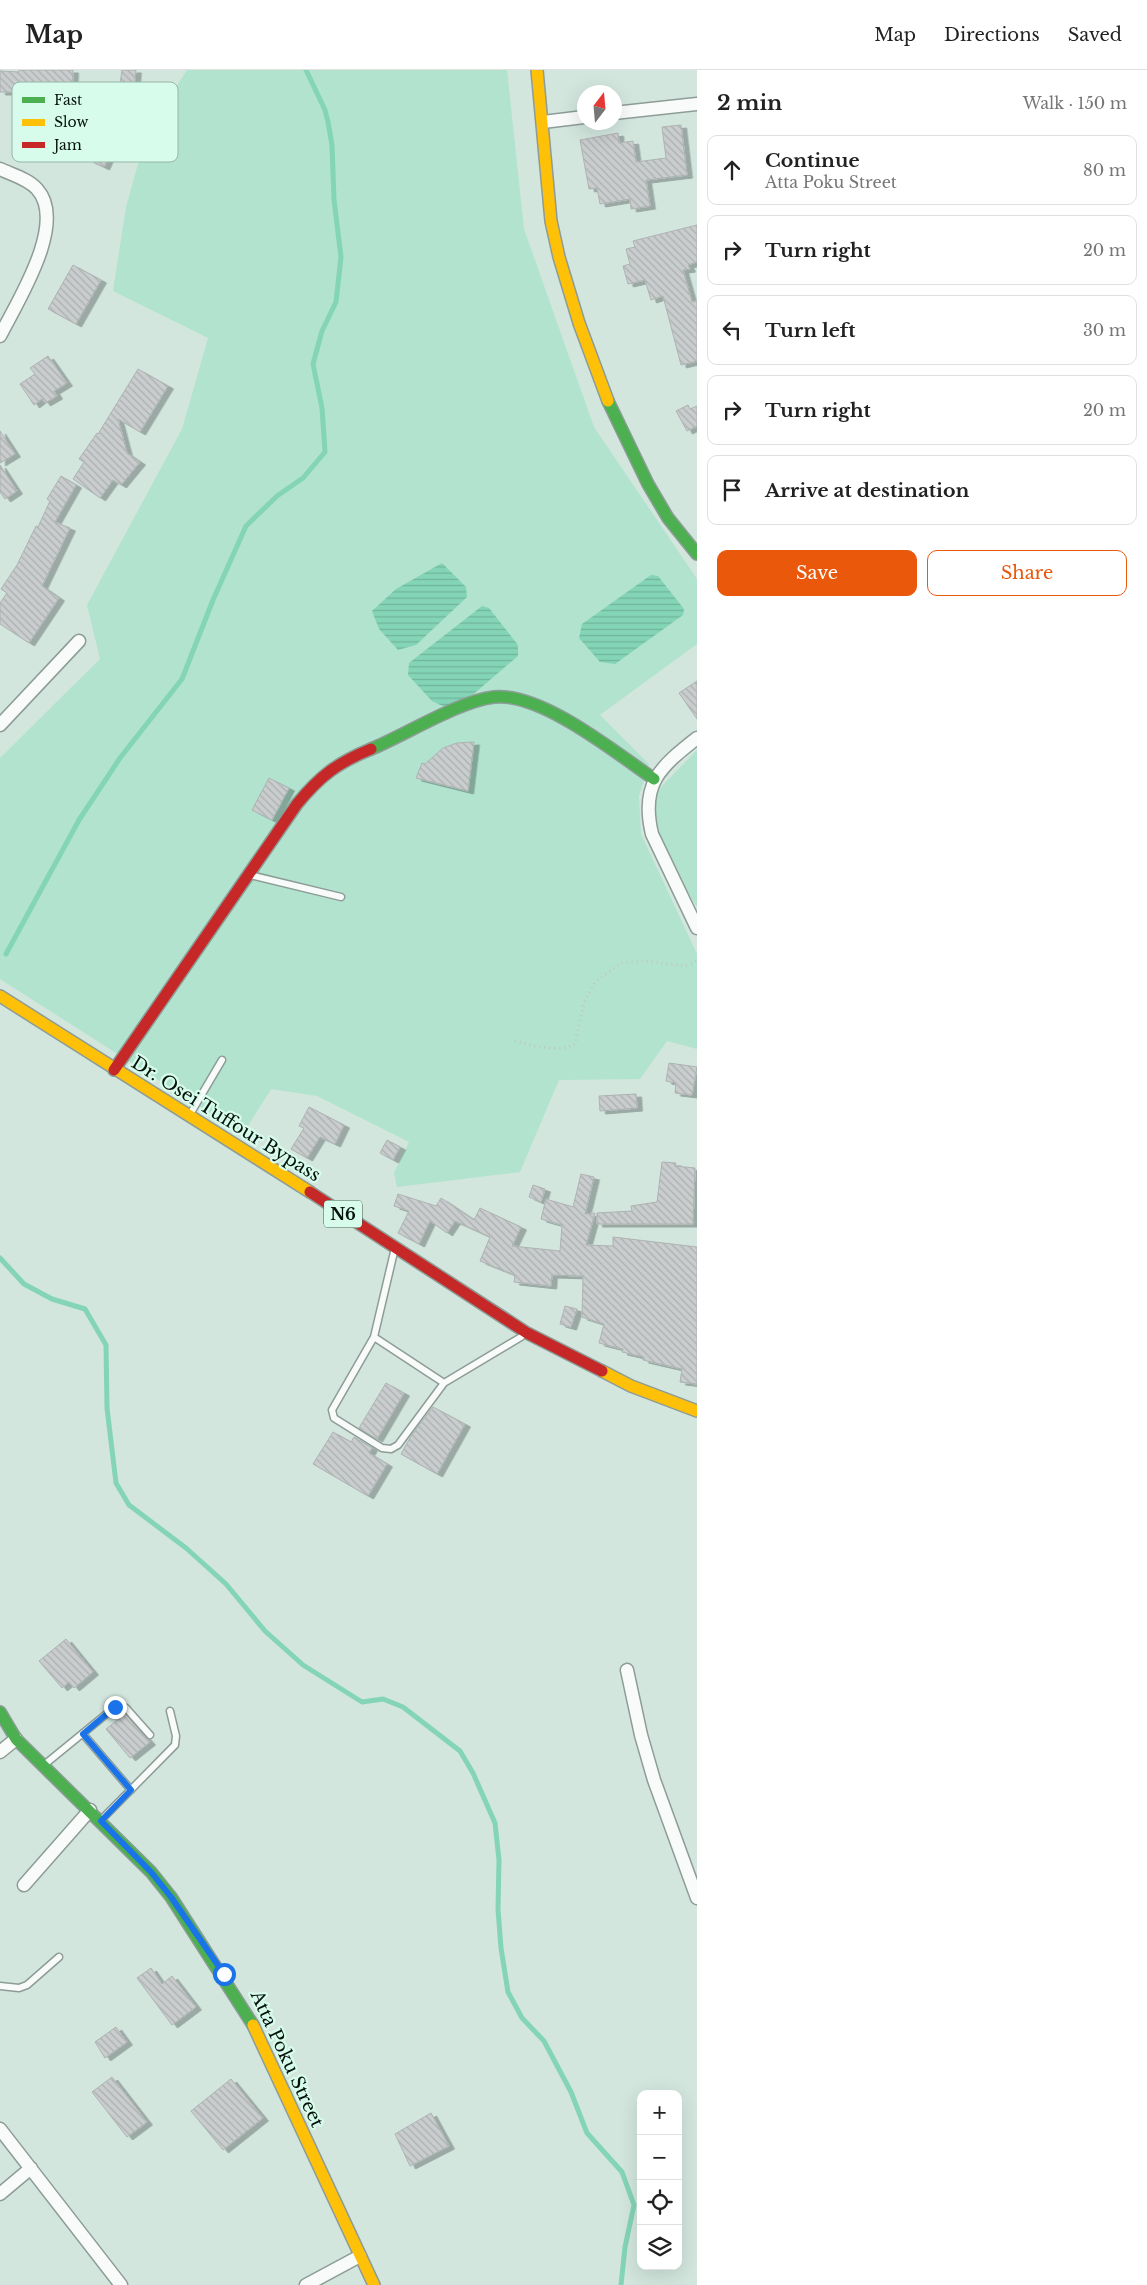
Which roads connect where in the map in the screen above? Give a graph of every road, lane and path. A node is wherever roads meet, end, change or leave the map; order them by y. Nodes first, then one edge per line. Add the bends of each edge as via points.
1 (537, 70) edge
2 (697, 104) edge
3 (622, 112) edge
4 (577, 118) edge
5 (543, 122) junction
6 (0, 169) edge
7 (0, 336) edge
8 (697, 554) edge
9 (79, 641) dead end
10 (0, 725) edge
11 (697, 738) edge
12 (654, 779) junction
13 (249, 874) junction
14 (341, 897) dead end
15 (697, 928) edge
16 (697, 961) edge
17 (0, 996) edge
18 (515, 1041) dead end
19 (222, 1060) dead end
20 (114, 1070) junction
21 (190, 1115) junction
22 (395, 1248) junction
23 (526, 1333) junction
24 (374, 1338) junction
25 (444, 1383) junction
26 (697, 1412) edge
27 (627, 1670) dead end
28 (170, 1711) dead end
29 (0, 1712) edge
30 (83, 1734) junction
31 (150, 1735) dead end
32 (16, 1739) junction
33 (0, 1752) edge
34 (44, 1765) junction
35 (131, 1790) junction
36 (90, 1810) junction
37 (101, 1821) junction
38 (24, 1885) dead end
39 (697, 1898) edge
40 (59, 1957) dead end
41 (0, 1986) edge
42 (0, 2129) edge
43 (31, 2168) junction
44 (0, 2194) edge
45 (360, 2256) junction
46 (120, 2285) edge
47 (306, 2285) edge
48 (374, 2285) edge

1 - 5 main road
2 - 3 street
4 - 5 street
5 - 8 main road via 551,221 579,322 606,394 648,484 668,518
6 - 7 street via 29,182 38,190 46,204 47,219 40,255
9 - 10 street
11 - 12 street via 669,760
12 - 13 main road via 544,709 508,697 494,697 460,709 330,769 310,787
12 - 15 street via 648,798 652,834
13 - 14 lane
13 - 20 main road
16 - 18 path via 685,966 643,961 621,963 595,982 584,1003 575,1044 552,1048
17 - 20 main road, Dr. Osei Tuffour Bypass / N6
19 - 21 lane
20 - 21 main road, Dr. Osei Tuffour Bypass / N6
21 - 22 main road, Dr. Osei Tuffour Bypass / N6
22 - 23 main road, Dr. Osei Tuffour Bypass / N6
22 - 24 lane
23 - 25 lane
23 - 26 main road, Dr. Osei Tuffour Bypass / N6 via 631,1386
24 - 25 lane
24 - 25 lane via 332,1410 334,1418 382,1448 391,1449 398,1446
27 - 39 street via 654,1780
28 - 35 lane via 175,1745
29 - 32 main road, Atta Poku Street
30 - 31 lane via 115,1707 122,1706
30 - 34 lane
30 - 35 lane
32 - 33 street
32 - 34 main road, Atta Poku Street
34 - 36 main road, Atta Poku Street
35 - 37 lane
36 - 37 main road, Atta Poku Street
36 - 38 street
37 - 45 main road, Atta Poku Street via 171,1897 242,2003
40 - 41 lane via 27,1985 19,1988
42 - 43 street
43 - 44 street
43 - 46 street
45 - 47 street
45 - 48 main road, Atta Poku Street

